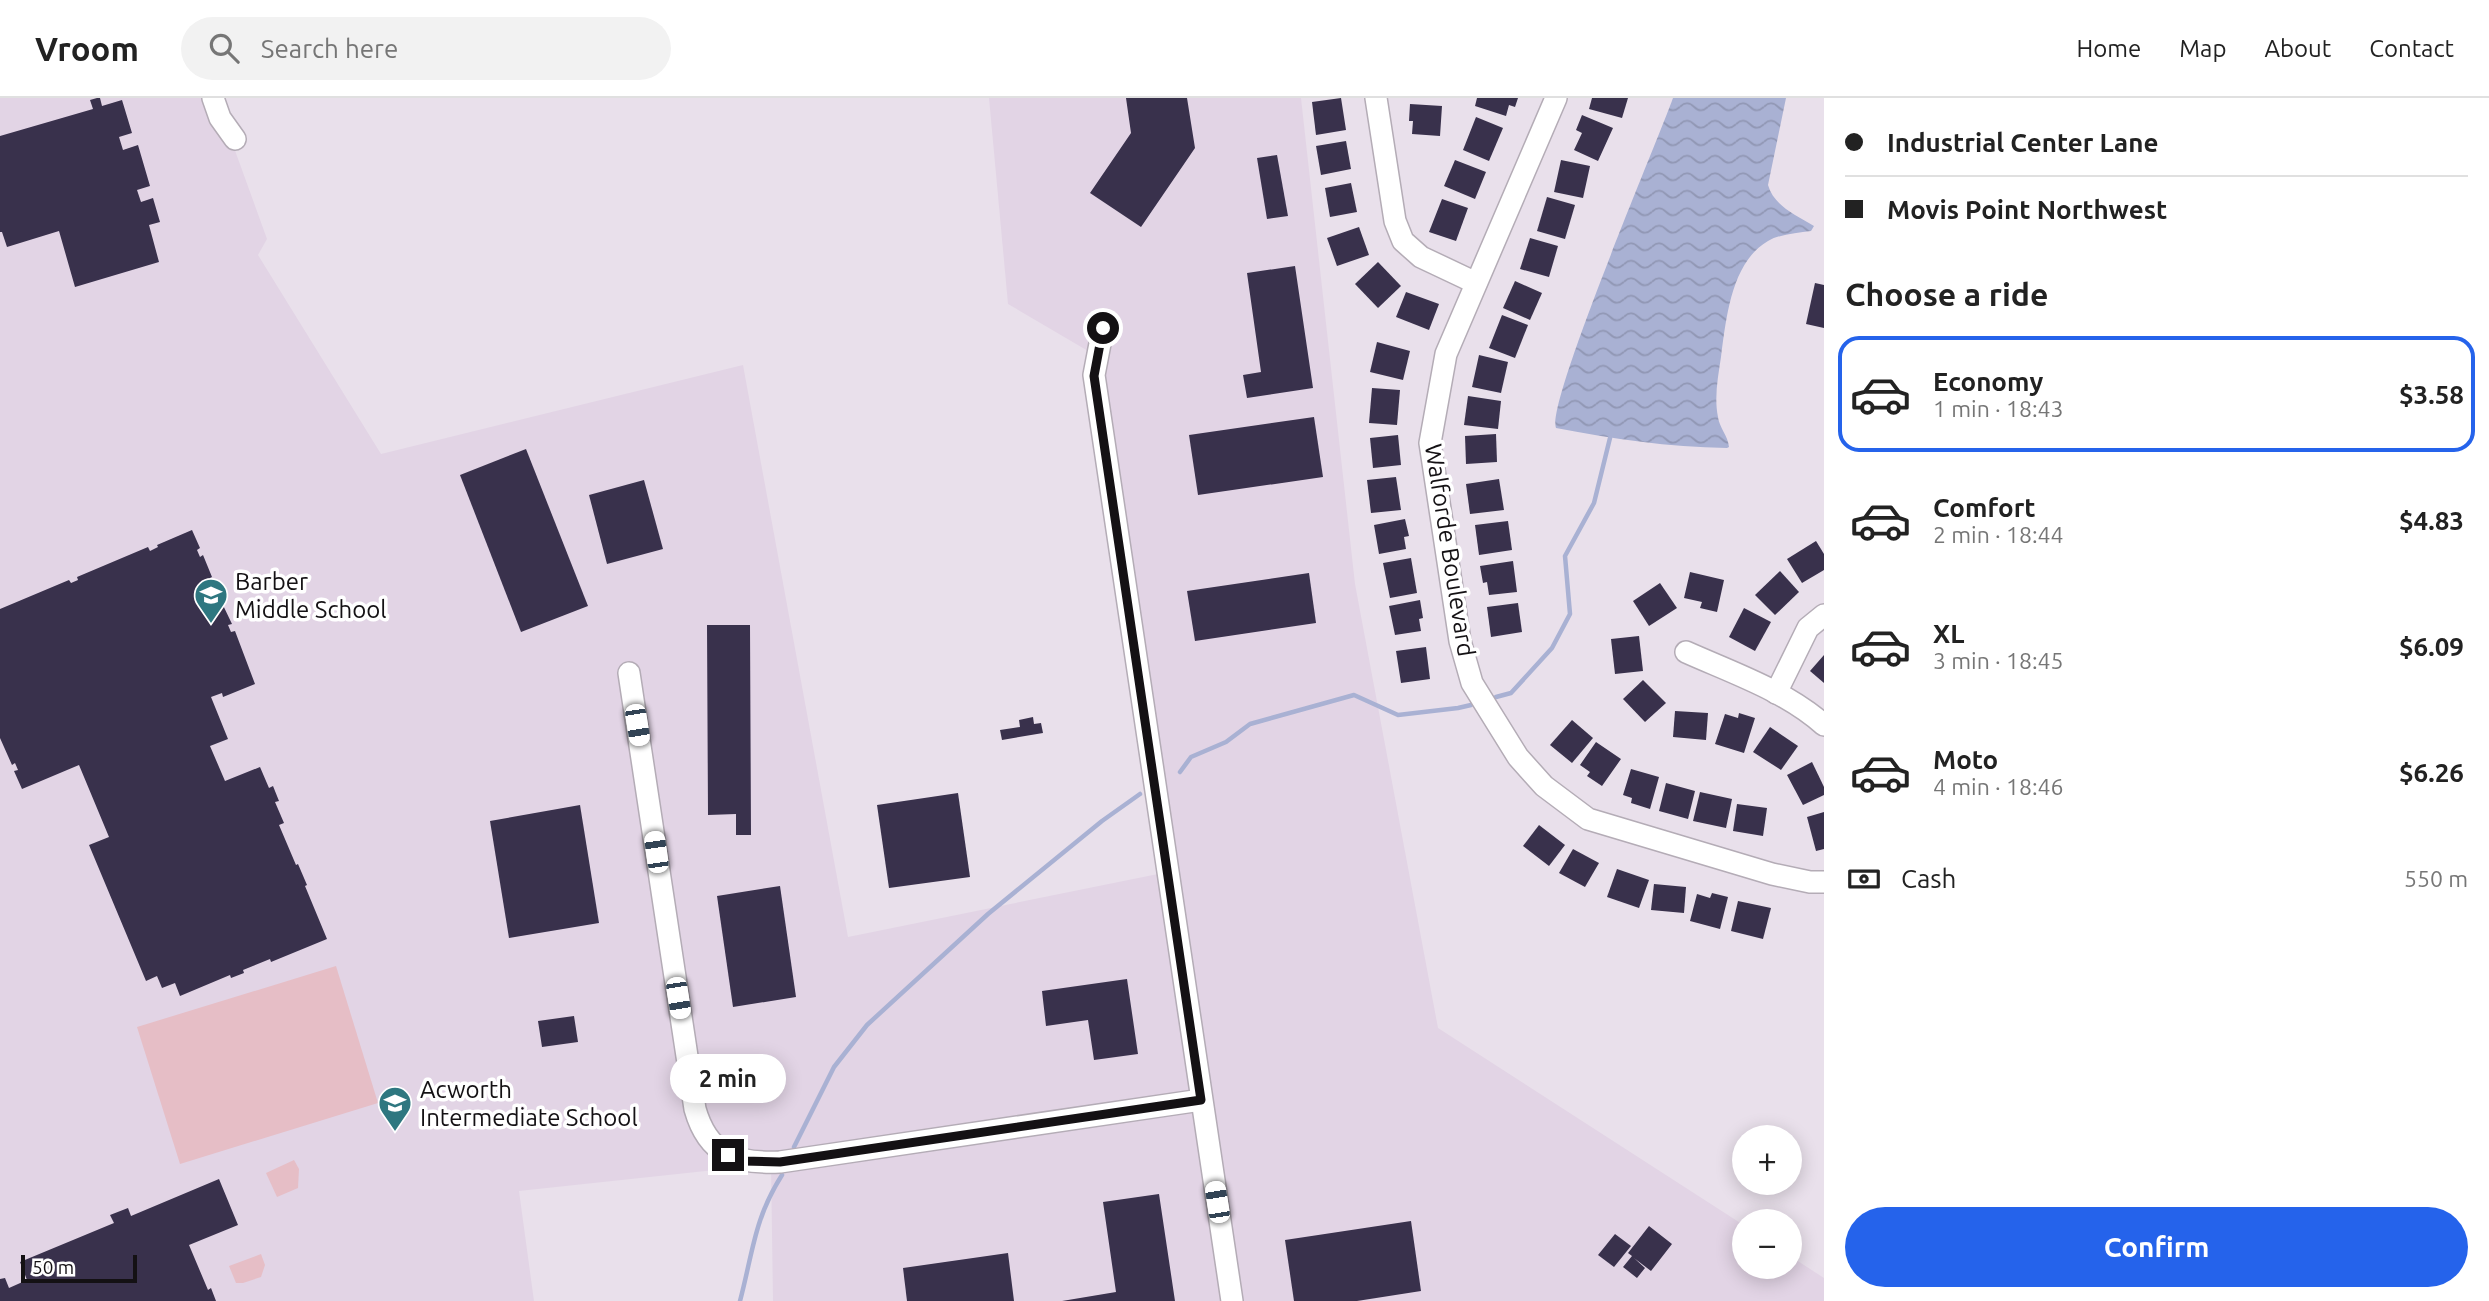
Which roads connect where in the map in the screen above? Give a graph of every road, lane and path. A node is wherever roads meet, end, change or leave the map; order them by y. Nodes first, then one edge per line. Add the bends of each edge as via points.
1 (213, 98) edge
2 (1376, 98) edge
3 (1556, 98) edge
4 (235, 139) dead end
5 (1476, 283) junction
6 (1103, 328) dead end
7 (1824, 615) edge
8 (1686, 652) dead end
9 (629, 673) dead end
10 (1776, 693) junction
11 (1824, 725) edge
12 (1824, 883) edge
13 (1201, 1100) junction
14 (1232, 1301) edge

1 - 4 street
2 - 5 street via 1395,221 1403,242 1421,257
3 - 5 street, Walforde Boulevard
5 - 12 street, Walforde Boulevard via 1446,354 1430,443 1460,640 1472,683 1518,757 1544,786 1588,819 1772,874
6 - 13 street via 1094,376
7 - 10 street via 1808,628
8 - 10 street
9 - 13 street via 695,1109 706,1138 716,1147 743,1161 780,1162
10 - 11 street
13 - 14 street

